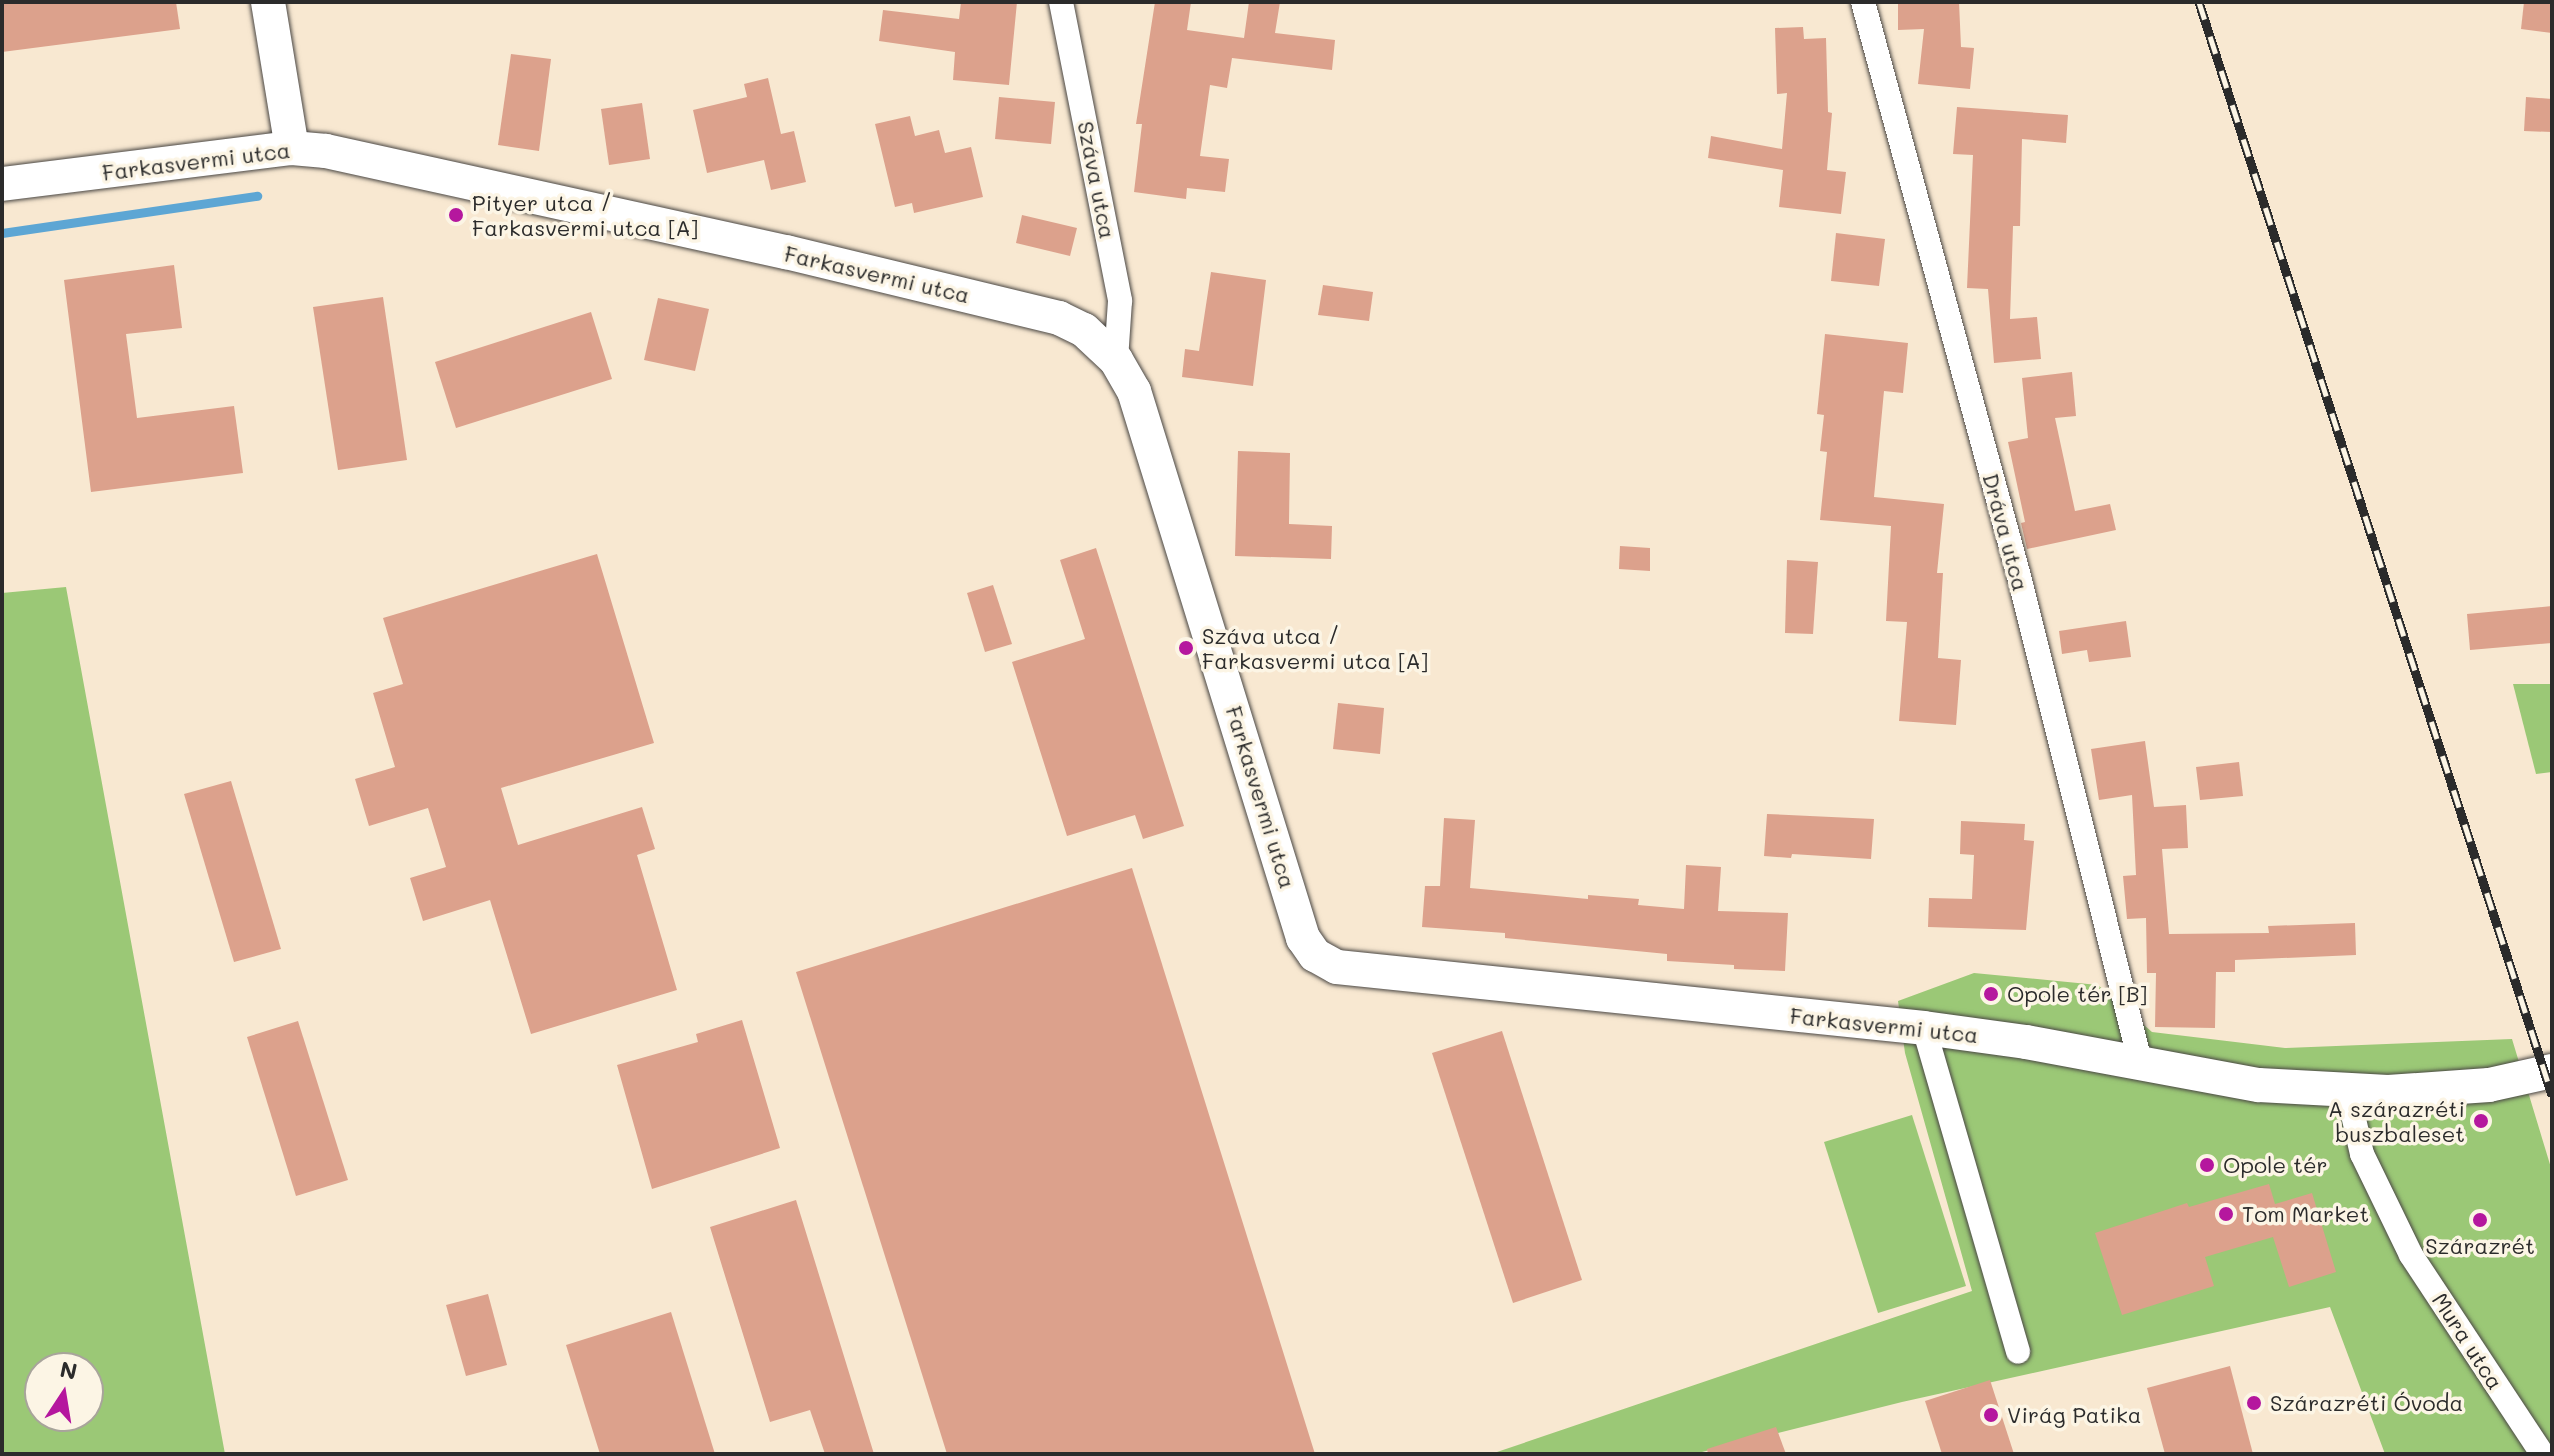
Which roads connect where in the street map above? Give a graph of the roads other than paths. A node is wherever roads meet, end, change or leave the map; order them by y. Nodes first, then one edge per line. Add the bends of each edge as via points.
1 (268, 2) edge
2 (1061, 2) edge
3 (1863, 2) edge
4 (292, 148) junction
5 (2, 184) edge
6 (1116, 360) junction
7 (1924, 1028) junction
8 (2141, 1064) junction
9 (2552, 1071) edge
10 (2348, 1093) junction
11 (2018, 1352) dead end
12 (2542, 1454) edge

1 - 4 street
2 - 6 street, Száva utca via 1120,301
3 - 8 street, Dráva utca via 2021,584
4 - 5 street, Farkasvermi utca
4 - 6 street, Farkasvermi utca via 371,159 1059,318 1092,336
6 - 7 street, Farkasvermi utca via 1134,391 1303,938 1315,955 1337,967
7 - 8 street, Farkasvermi utca
7 - 11 street
8 - 10 street, Farkasvermi utca via 2259,1085
9 - 10 street, Farkasvermi utca via 2489,1085
10 - 12 street, Mura utca via 2362,1154 2411,1255

